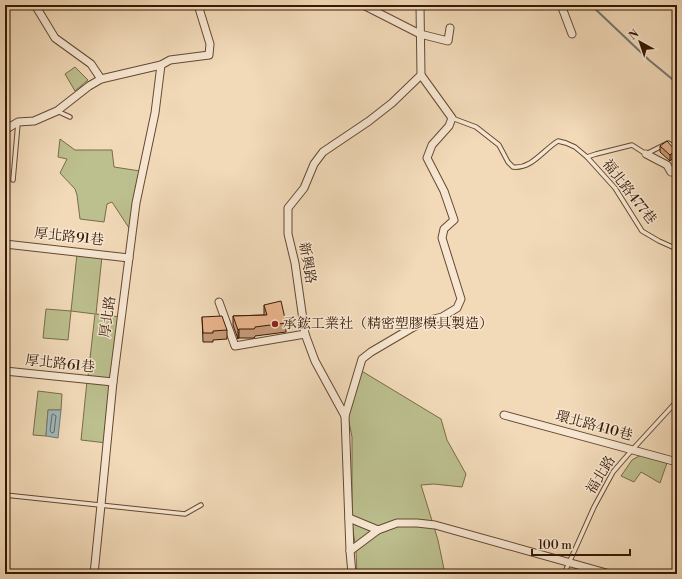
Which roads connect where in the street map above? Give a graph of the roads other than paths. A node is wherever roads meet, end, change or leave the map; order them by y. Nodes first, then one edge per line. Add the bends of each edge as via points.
1 (35, 5) edge
2 (198, 5) edge
3 (363, 5) edge
4 (420, 5) edge
5 (561, 5) edge
6 (450, 28) dead end
7 (420, 34) junction
8 (572, 34) dead end
9 (161, 65) junction
10 (420, 75) junction
11 (101, 79) junction
12 (57, 111) junction
13 (70, 117) dead end
14 (452, 118) junction
15 (18, 122) junction
16 (5, 130) edge
17 (677, 148) edge
18 (646, 154) junction
19 (587, 158) junction
20 (671, 172) dead end
21 (13, 180) dead end
22 (5, 244) edge
23 (677, 249) edge
24 (129, 258) junction
25 (219, 302) dead end
26 (305, 334) junction
27 (5, 371) edge
28 (113, 382) junction
29 (677, 401) edge
30 (504, 415) dead end
31 (345, 416) junction
32 (632, 450) junction
33 (677, 462) edge
34 (5, 495) edge
35 (101, 505) junction
36 (201, 505) dead end
37 (350, 518) junction
38 (378, 530) junction
39 (350, 551) junction
40 (569, 564) junction
41 (94, 574) edge
42 (352, 574) edge
43 (564, 574) edge
44 (610, 574) edge

1 - 11 street via 55,38 90,64
2 - 9 street via 210,44 209,55 170,60
3 - 7 street
4 - 7 street
5 - 8 street
6 - 7 street via 448,40
7 - 10 street
9 - 11 street
9 - 24 street, 厚北路 via 155,113 136,203
10 - 14 street
10 - 26 street, 新興路 via 392,103 323,152 314,164 304,188 288,208 288,234 295,263
11 - 12 street
12 - 13 lane
12 - 15 street via 34,121
14 - 19 lane, 福北路477巷 via 476,127 499,145 513,167 519,168 530,164 558,141 575,147
14 - 31 street via 449,126 432,145 427,158 444,191 454,220 444,229 442,238 460,299 457,308 442,317 422,322 362,359
15 - 16 street
15 - 21 lane
17 - 18 lane via 668,143
18 - 19 lane, 福北路477巷 via 632,145
18 - 20 street via 667,165
19 - 23 lane, 福北路477巷 via 615,188 642,231 659,242
22 - 24 street, 厚北路91巷
24 - 28 street, 厚北路
25 - 26 street via 235,346
26 - 31 street, 新興路 via 315,361
27 - 28 street, 厚北路61巷
28 - 35 street, 厚北路
29 - 32 lane, 福北路
30 - 32 street, 環北路410巷
31 - 37 street, 新興路
32 - 33 street, 環北路410巷
32 - 40 lane, 福北路 via 613,472 594,507
34 - 35 lane
35 - 36 lane via 185,514
35 - 41 street, 厚北路
37 - 38 street
37 - 39 street, 新興路
38 - 39 street
38 - 40 street via 397,523 435,525
39 - 42 street, 新興路
40 - 43 lane, 福北路
40 - 44 street

